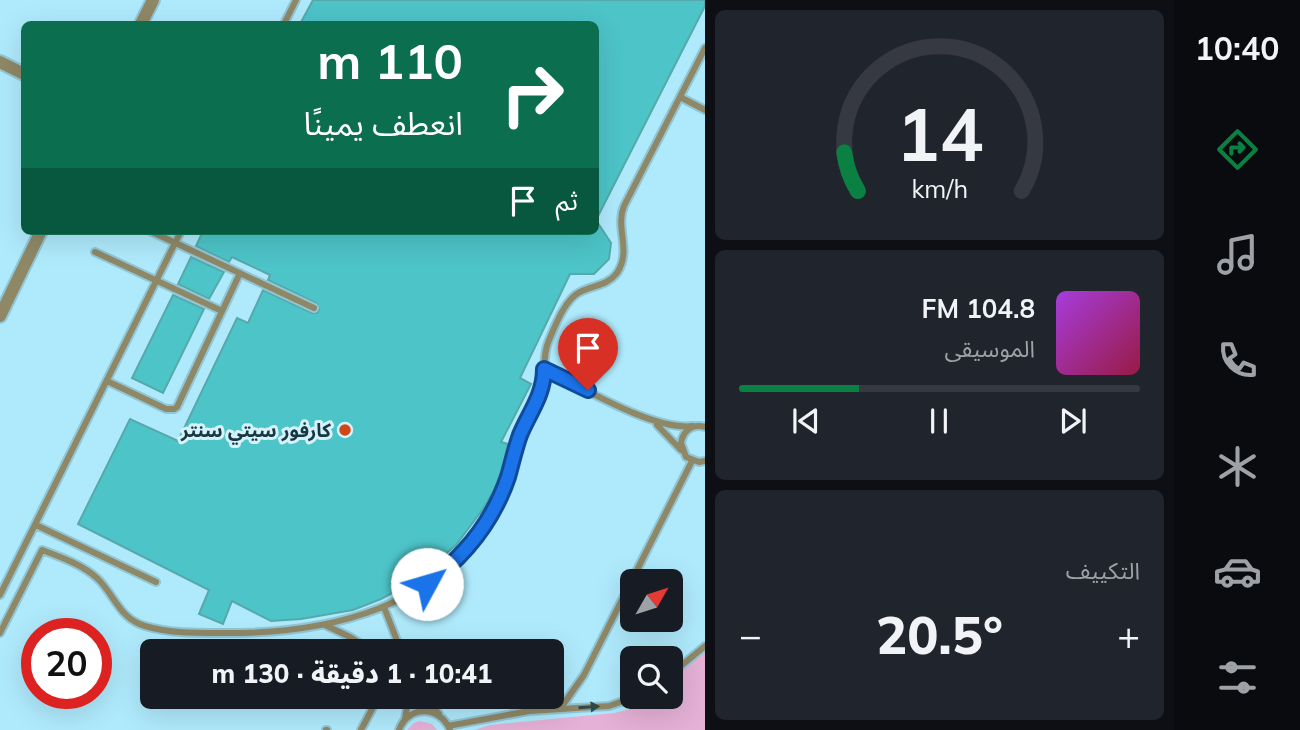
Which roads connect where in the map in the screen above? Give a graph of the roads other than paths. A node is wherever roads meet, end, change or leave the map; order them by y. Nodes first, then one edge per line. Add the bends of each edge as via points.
1 (153, 0) edge
2 (296, 0) edge
3 (142, 21) edge
4 (286, 21) edge
5 (705, 48) edge
6 (0, 62) edge
7 (21, 72) edge
8 (680, 96) junction
9 (705, 110) edge
10 (39, 235) edge
11 (159, 235) edge
12 (179, 235) edge
13 (176, 243) junction
14 (95, 252) dead end
15 (240, 273) junction
16 (157, 281) junction
17 (314, 308) dead end
18 (222, 311) junction
19 (0, 316) edge
20 (544, 369) junction
21 (107, 382) junction
22 (653, 422) junction
23 (692, 426) junction
24 (705, 427) edge
25 (682, 451) junction
26 (692, 461) junction
27 (705, 461) edge
28 (36, 525) junction
29 (26, 544) junction
30 (42, 550) junction
31 (156, 582) dead end
32 (0, 595) edge
33 (384, 607) junction
34 (324, 624) junction
35 (0, 633) edge
36 (353, 639) edge
37 (396, 639) edge
38 (705, 646) edge
39 (683, 664) edge
40 (620, 702) edge
41 (564, 703) edge
42 (372, 709) edge
43 (406, 709) edge
44 (436, 709) edge
45 (560, 709) edge
46 (564, 709) edge
47 (443, 718) junction
48 (404, 720) junction
49 (449, 728) edge
50 (361, 730) edge
51 (399, 730) edge

1 - 3 street
2 - 4 lane
5 - 8 lane
6 - 7 street
8 - 9 lane
8 - 20 lane via 622,211 625,242 616,273 572,298 547,344
10 - 19 street
11 - 13 lane
12 - 13 lane
13 - 15 lane
13 - 16 lane
14 - 16 lane
15 - 17 lane
15 - 18 lane
16 - 18 lane
16 - 21 lane
18 - 21 lane via 174,410
20 - 22 lane
20 - 33 lane via 540,397 481,530 443,572
21 - 28 lane
22 - 23 lane
22 - 25 lane
23 - 24 lane
23 - 25 lane via 682,436
25 - 26 lane
26 - 27 lane
26 - 41 lane via 584,675
28 - 29 lane
28 - 31 lane
29 - 30 lane
29 - 32 lane
30 - 34 lane via 96,578 130,620 145,626 238,633
30 - 35 lane
33 - 34 lane
33 - 37 lane
34 - 36 lane
38 - 39 lane
46 -> 40 lane
42 - 50 lane
43 - 48 lane
44 - 47 lane
45 - 49 lane
47 - 48 lane via 427,711
47 - 49 lane
48 - 51 lane

